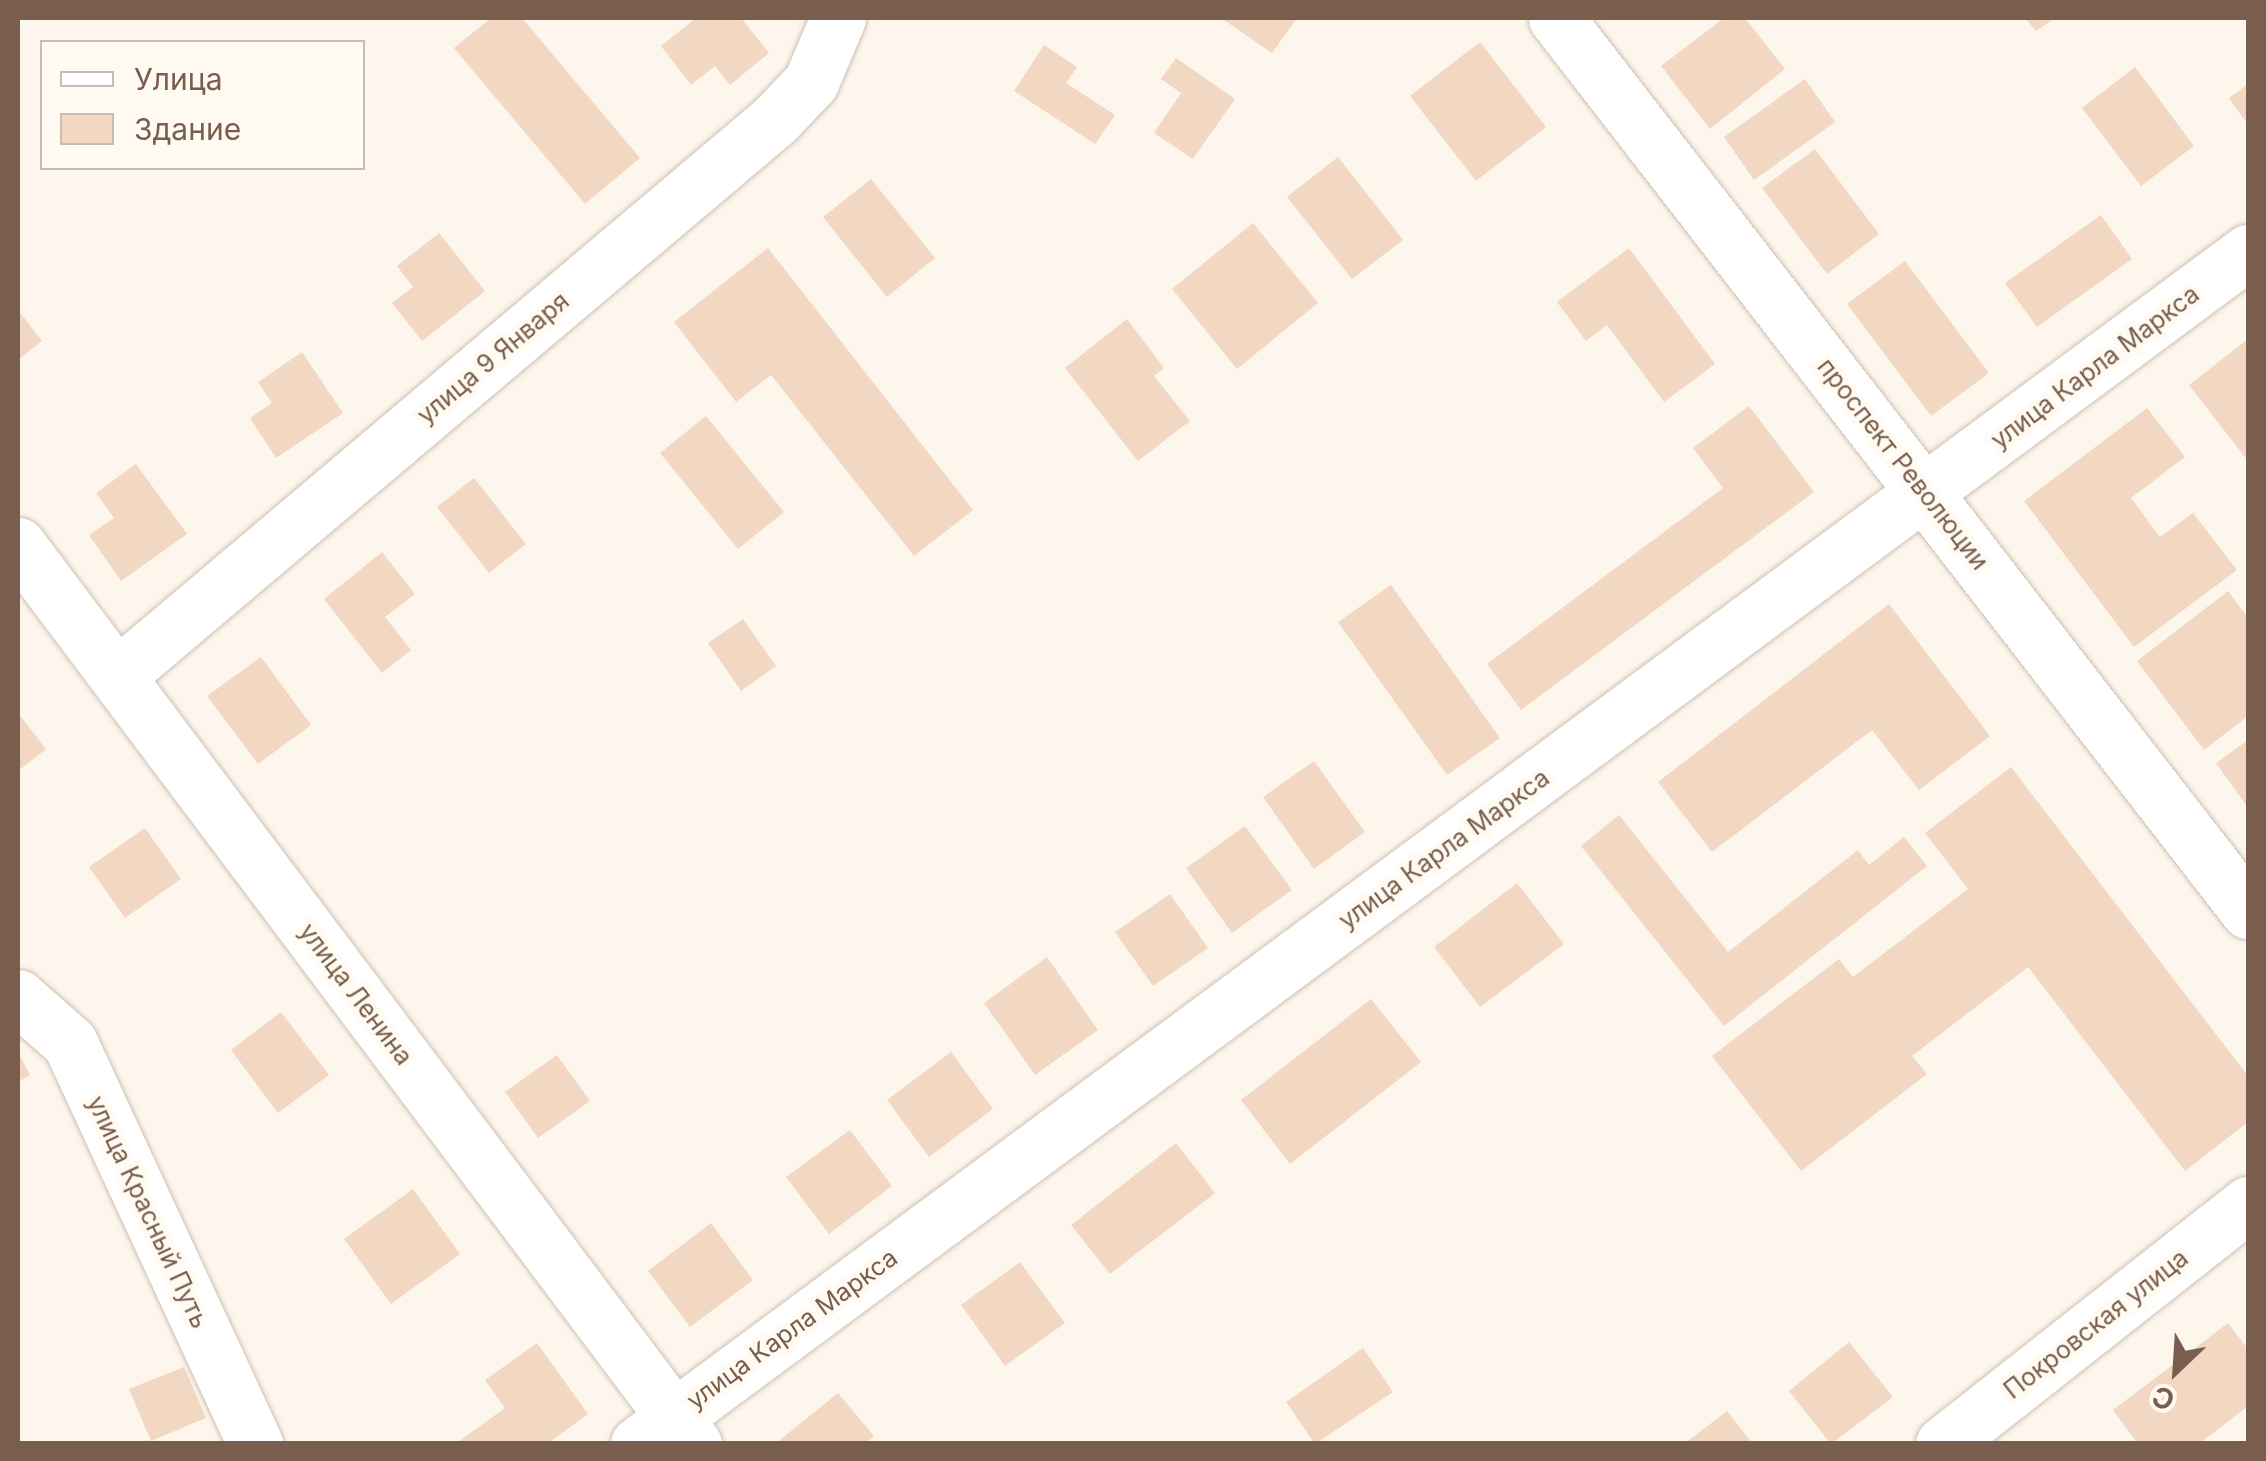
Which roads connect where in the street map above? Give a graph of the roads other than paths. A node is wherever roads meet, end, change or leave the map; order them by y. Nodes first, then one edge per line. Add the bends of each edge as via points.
1 (838, 18) edge
2 (1556, 18) edge
3 (2248, 252) edge
4 (1927, 494) junction
5 (18, 546) edge
6 (117, 676) junction
7 (2248, 910) edge
8 (18, 997) edge
9 (2248, 1204) edge
10 (669, 1434) edge
11 (255, 1444) edge
12 (1944, 1444) edge

1 - 6 street, улица 9 Января via 811,82 774,120
2 - 4 street, проспект Революции
3 - 4 street, улица Карла Маркса
4 - 7 street, проспект Революции
4 - 10 street, улица Карла Маркса
5 - 6 street, улица Ленина
6 - 10 street, улица Ленина
8 - 11 street, улица Красный Путь via 70,1044
9 - 12 street, Покровская улица

